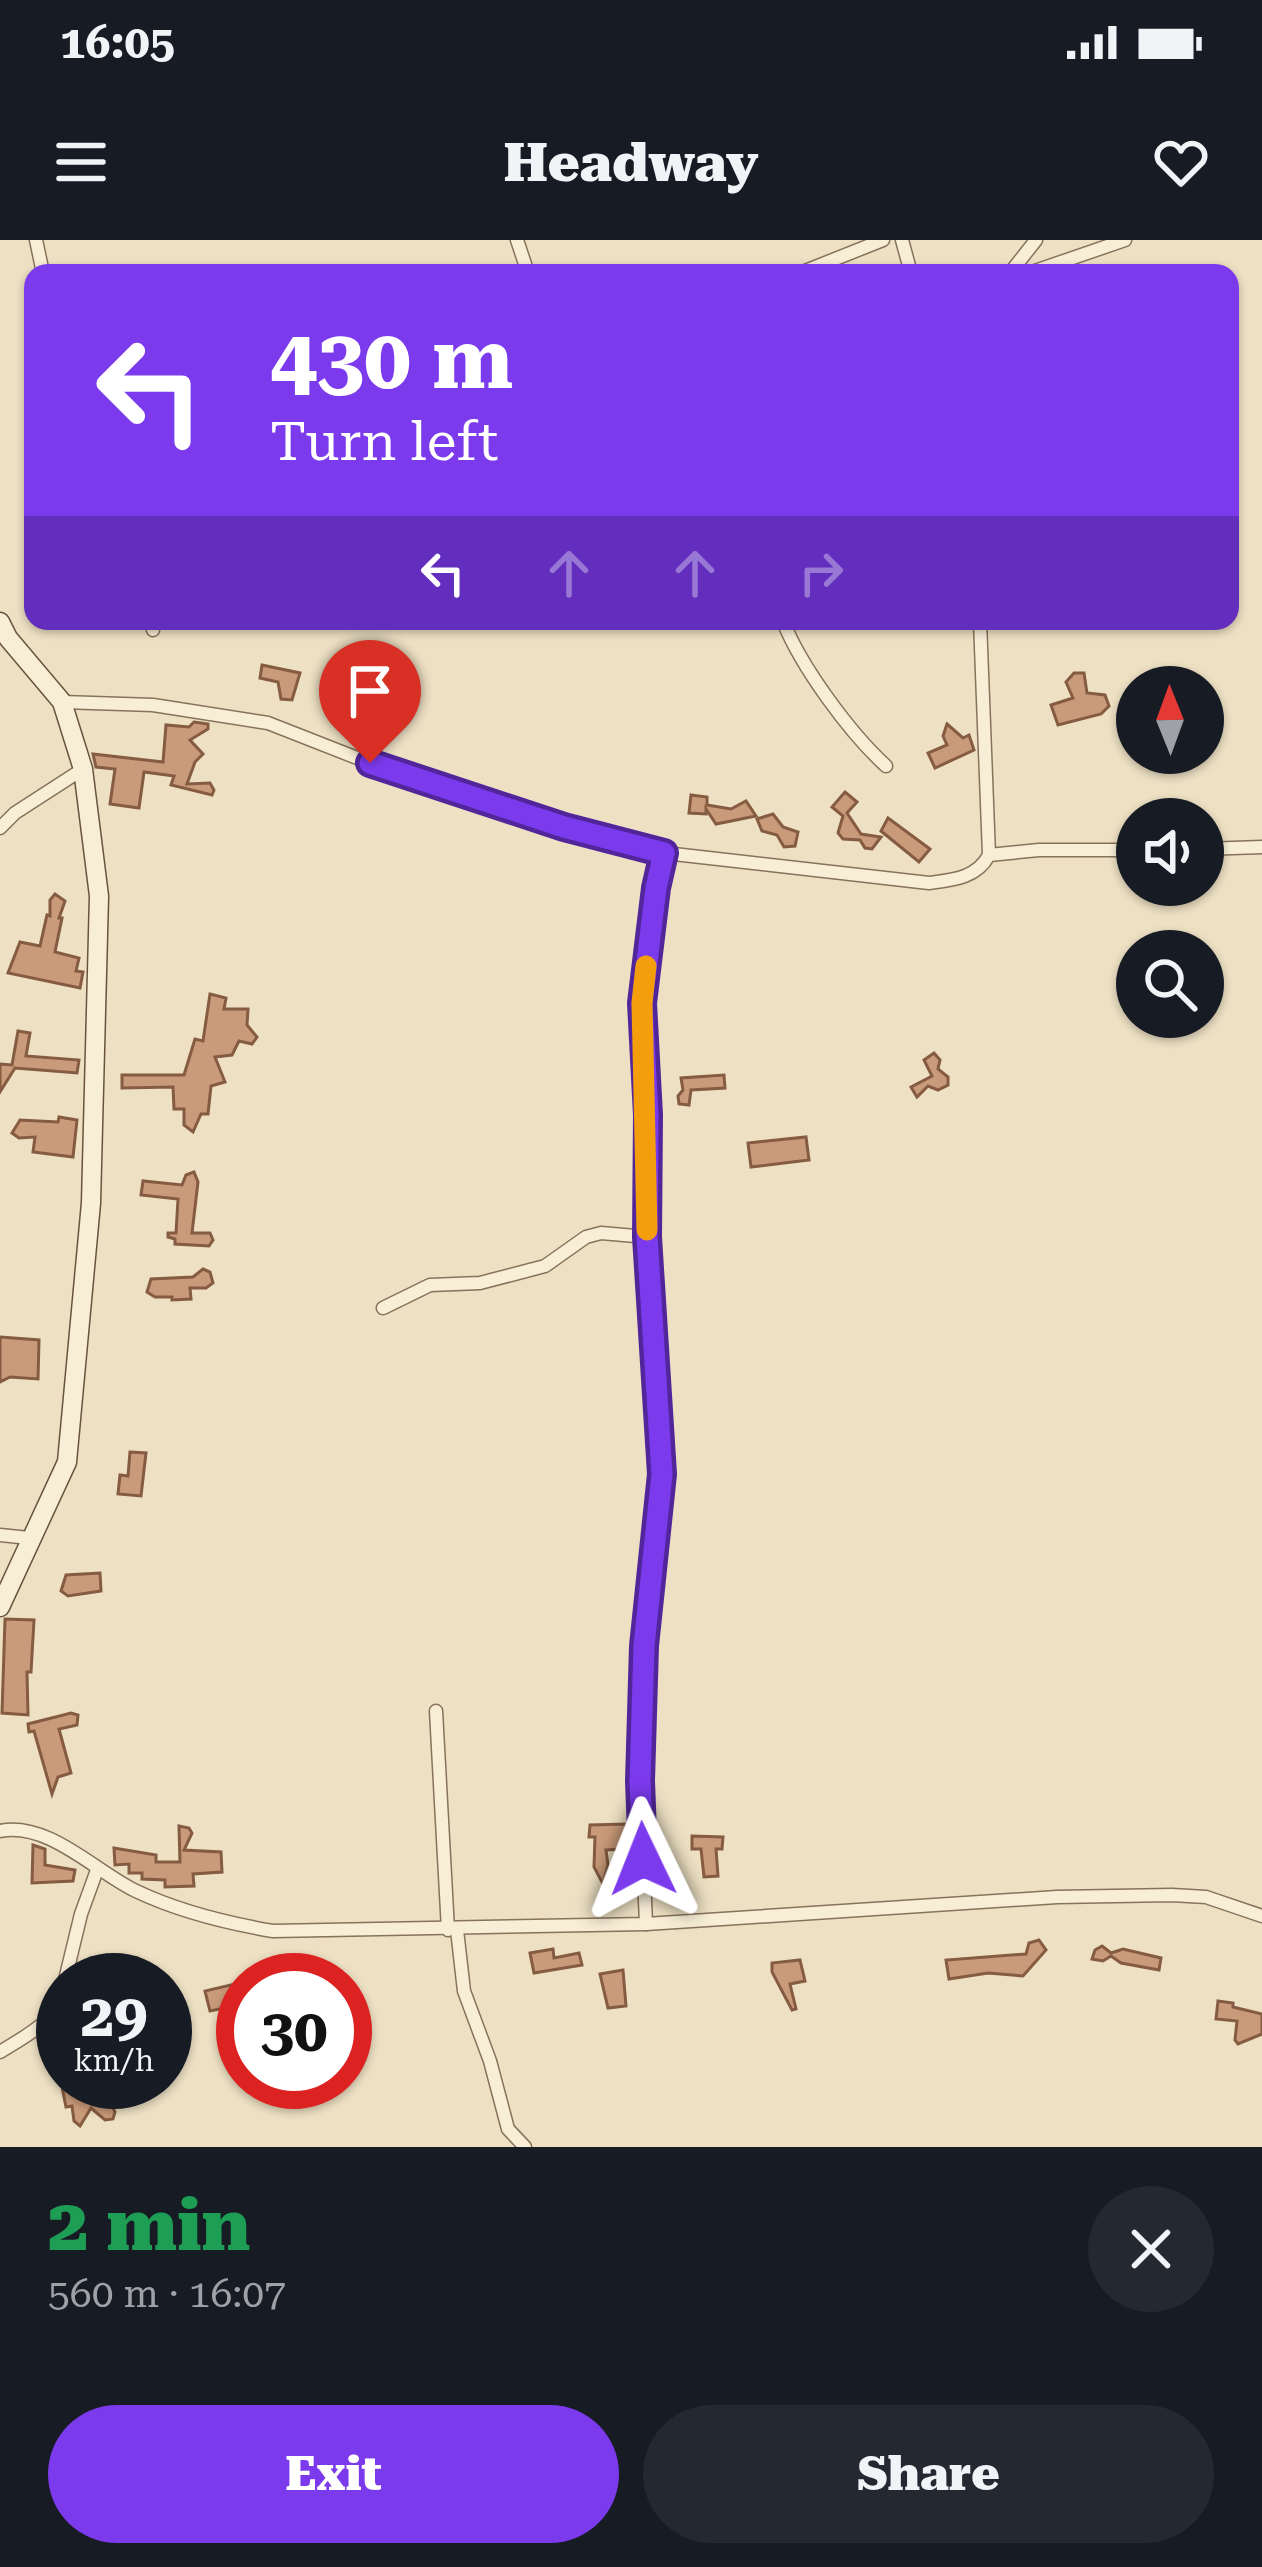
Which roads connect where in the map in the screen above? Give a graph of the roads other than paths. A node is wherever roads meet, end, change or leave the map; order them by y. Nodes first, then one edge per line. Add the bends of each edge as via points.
1 (883, 240) edge
2 (1036, 240) edge
3 (1125, 240) edge
4 (823, 264) edge
5 (1017, 264) edge
6 (1056, 264) edge
7 (0, 622) edge
8 (787, 630) edge
9 (980, 630) edge
10 (62, 703) junction
11 (886, 766) dead end
12 (83, 769) junction
13 (0, 829) edge
14 (1262, 847) edge
15 (1224, 848) edge
16 (1116, 850) edge
17 (664, 853) junction
18 (989, 855) junction
19 (647, 1237) junction
20 (383, 1308) dead end
21 (0, 1535) edge
22 (29, 1538) junction
23 (0, 1607) edge
24 (436, 1711) dead end
25 (0, 1831) edge
26 (97, 1870) junction
27 (1262, 1916) edge
28 (646, 1924) junction
29 (453, 1930) junction
30 (71, 1953) edge
31 (36, 2029) edge
32 (0, 2052) edge
33 (525, 2147) edge

1 - 4 street
2 - 5 street
3 - 6 street
7 - 10 street
8 - 11 street via 858,740
9 - 18 street
10 - 12 street
10 - 17 street via 152,705 268,723 564,827
12 - 13 street
12 - 22 street via 99,896 91,1204 67,1462
14 - 15 street
16 - 18 street
17 - 18 street via 929,883 962,879
17 - 19 street via 642,1003
19 - 20 street via 586,1237 545,1266 480,1283 430,1285
19 - 28 street via 662,1474 644,1646
21 - 22 street
22 - 23 street
24 - 29 street
25 - 26 street via 29,1831
26 - 29 street via 216,1922 273,1931
26 - 30 street
27 - 28 street via 1172,1895
28 - 29 street
29 - 33 street via 508,2129
31 - 32 street

